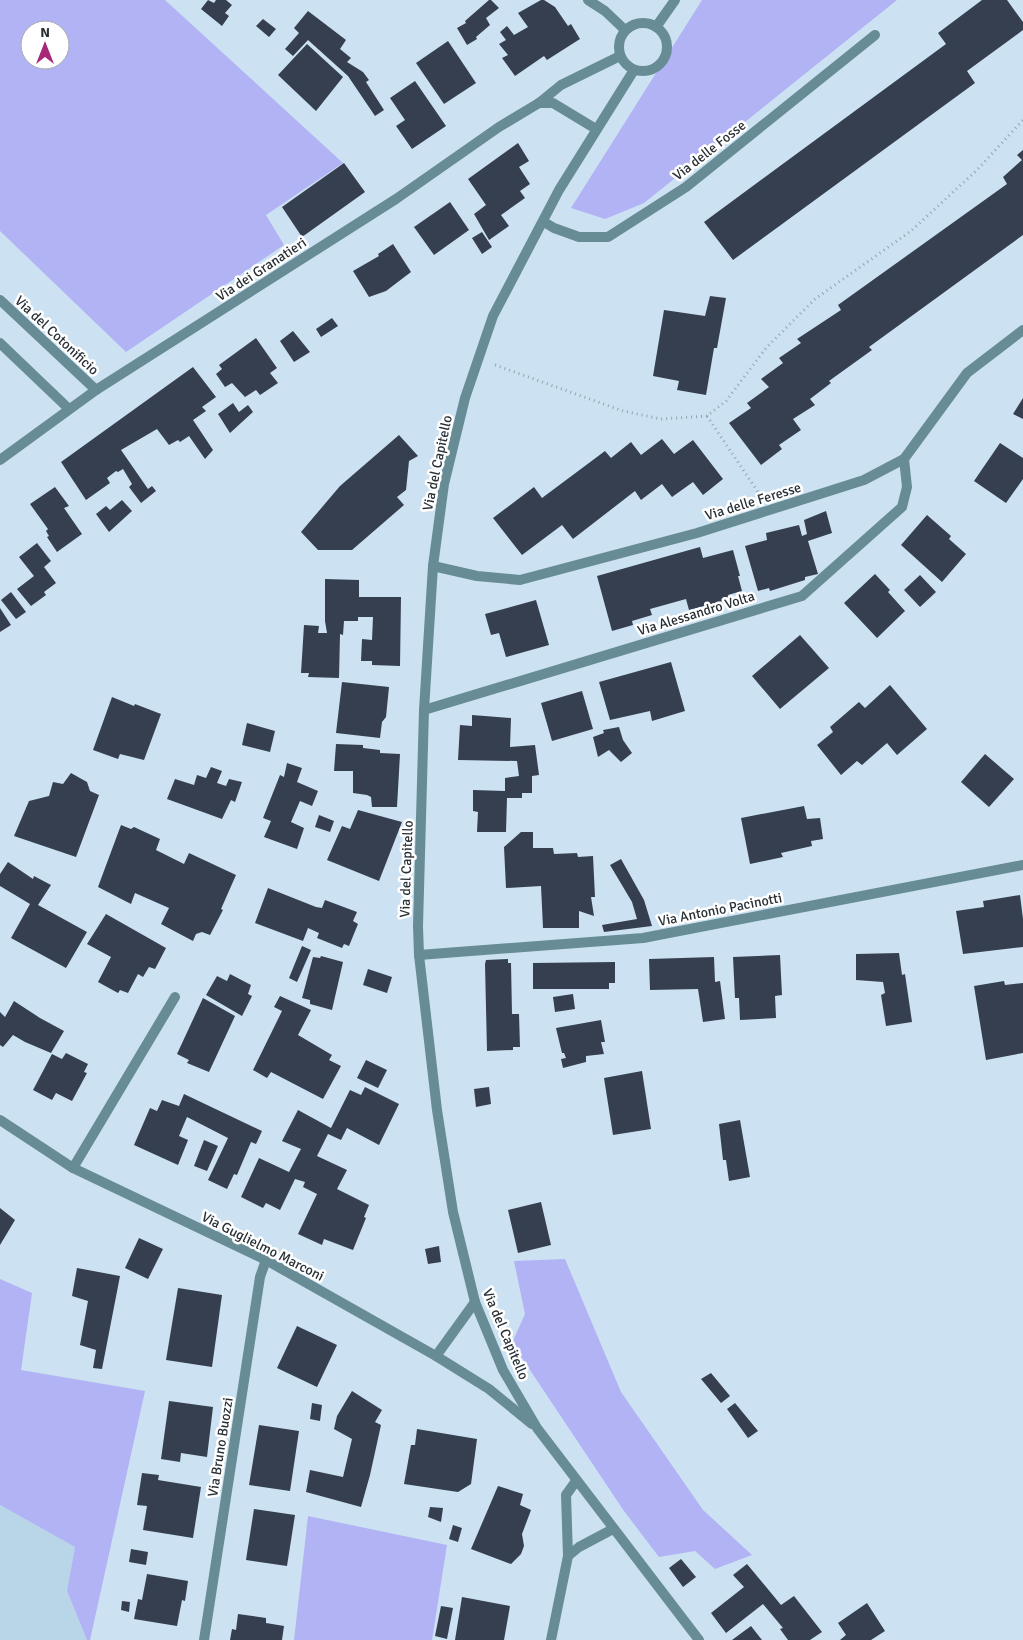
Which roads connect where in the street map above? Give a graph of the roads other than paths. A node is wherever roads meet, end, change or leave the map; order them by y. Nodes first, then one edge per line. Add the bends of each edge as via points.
1 (588, 0) edge
2 (675, 0) edge
3 (656, 27) junction
4 (625, 30) junction
5 (875, 35) dead end
6 (620, 56) junction
7 (634, 70) junction
8 (539, 103) junction
9 (596, 129) junction
10 (544, 222) junction
11 (0, 300) edge
12 (1023, 330) edge
13 (0, 343) edge
14 (96, 390) junction
15 (69, 409) junction
16 (904, 459) junction
17 (0, 460) edge
18 (433, 566) junction
19 (424, 710) junction
20 (1023, 864) edge
21 (419, 955) junction
22 (176, 997) dead end
23 (0, 1120) edge
24 (73, 1168) junction
25 (266, 1260) junction
26 (475, 1302) junction
27 (436, 1356) junction
28 (536, 1428) junction
29 (576, 1481) junction
30 (612, 1529) junction
31 (568, 1556) junction
32 (204, 1640) edge
33 (551, 1640) edge
34 (699, 1640) edge

1 - 4 street
2 - 3 street
3 - 4 street via 646,23 635,24
3 - 7 street via 667,44 666,54 654,69
4 - 6 street via 619,42
5 - 10 street, Via delle Fosse via 686,187 608,237 579,238
6 - 7 street
6 - 8 street, Via dei Granatieri via 561,85
7 - 9 street, Via del Capitello
8 - 9 street via 553,103
8 - 14 street, Via dei Granatieri via 396,199
9 - 10 street, Via del Capitello via 559,190
10 - 18 street, Via del Capitello via 493,316 465,398 444,484
11 - 14 street, Via del Cotonificio
12 - 16 street, Via delle Feresse via 967,373
13 - 15 street
14 - 15 street, Via dei Granatieri
15 - 17 street, Via dei Granatieri
16 - 18 street, Via delle Feresse via 864,480 770,510 520,580 477,576
16 - 19 street, Via Alessandro Volta via 907,487 902,507 802,596
18 - 19 street, Via del Capitello
19 - 21 street, Via del Capitello
20 - 21 street, Via Antonio Pacinotti via 643,938
21 - 26 street, Via del Capitello via 453,1212
22 - 24 street
23 - 24 street, Via Guglielmo Marconi
24 - 25 street, Via Guglielmo Marconi
25 - 27 street, Via Guglielmo Marconi
25 - 32 street, Via Bruno Buozzi via 260,1277
26 - 27 street
26 - 28 street, Via del Capitello via 503,1370
27 - 28 street, Via Guglielmo Marconi via 489,1389
28 - 29 street, Via del Capitello
29 - 30 street, Via del Capitello
29 - 31 street via 566,1495
30 - 31 street
30 - 34 street, Via del Capitello
31 - 33 street

